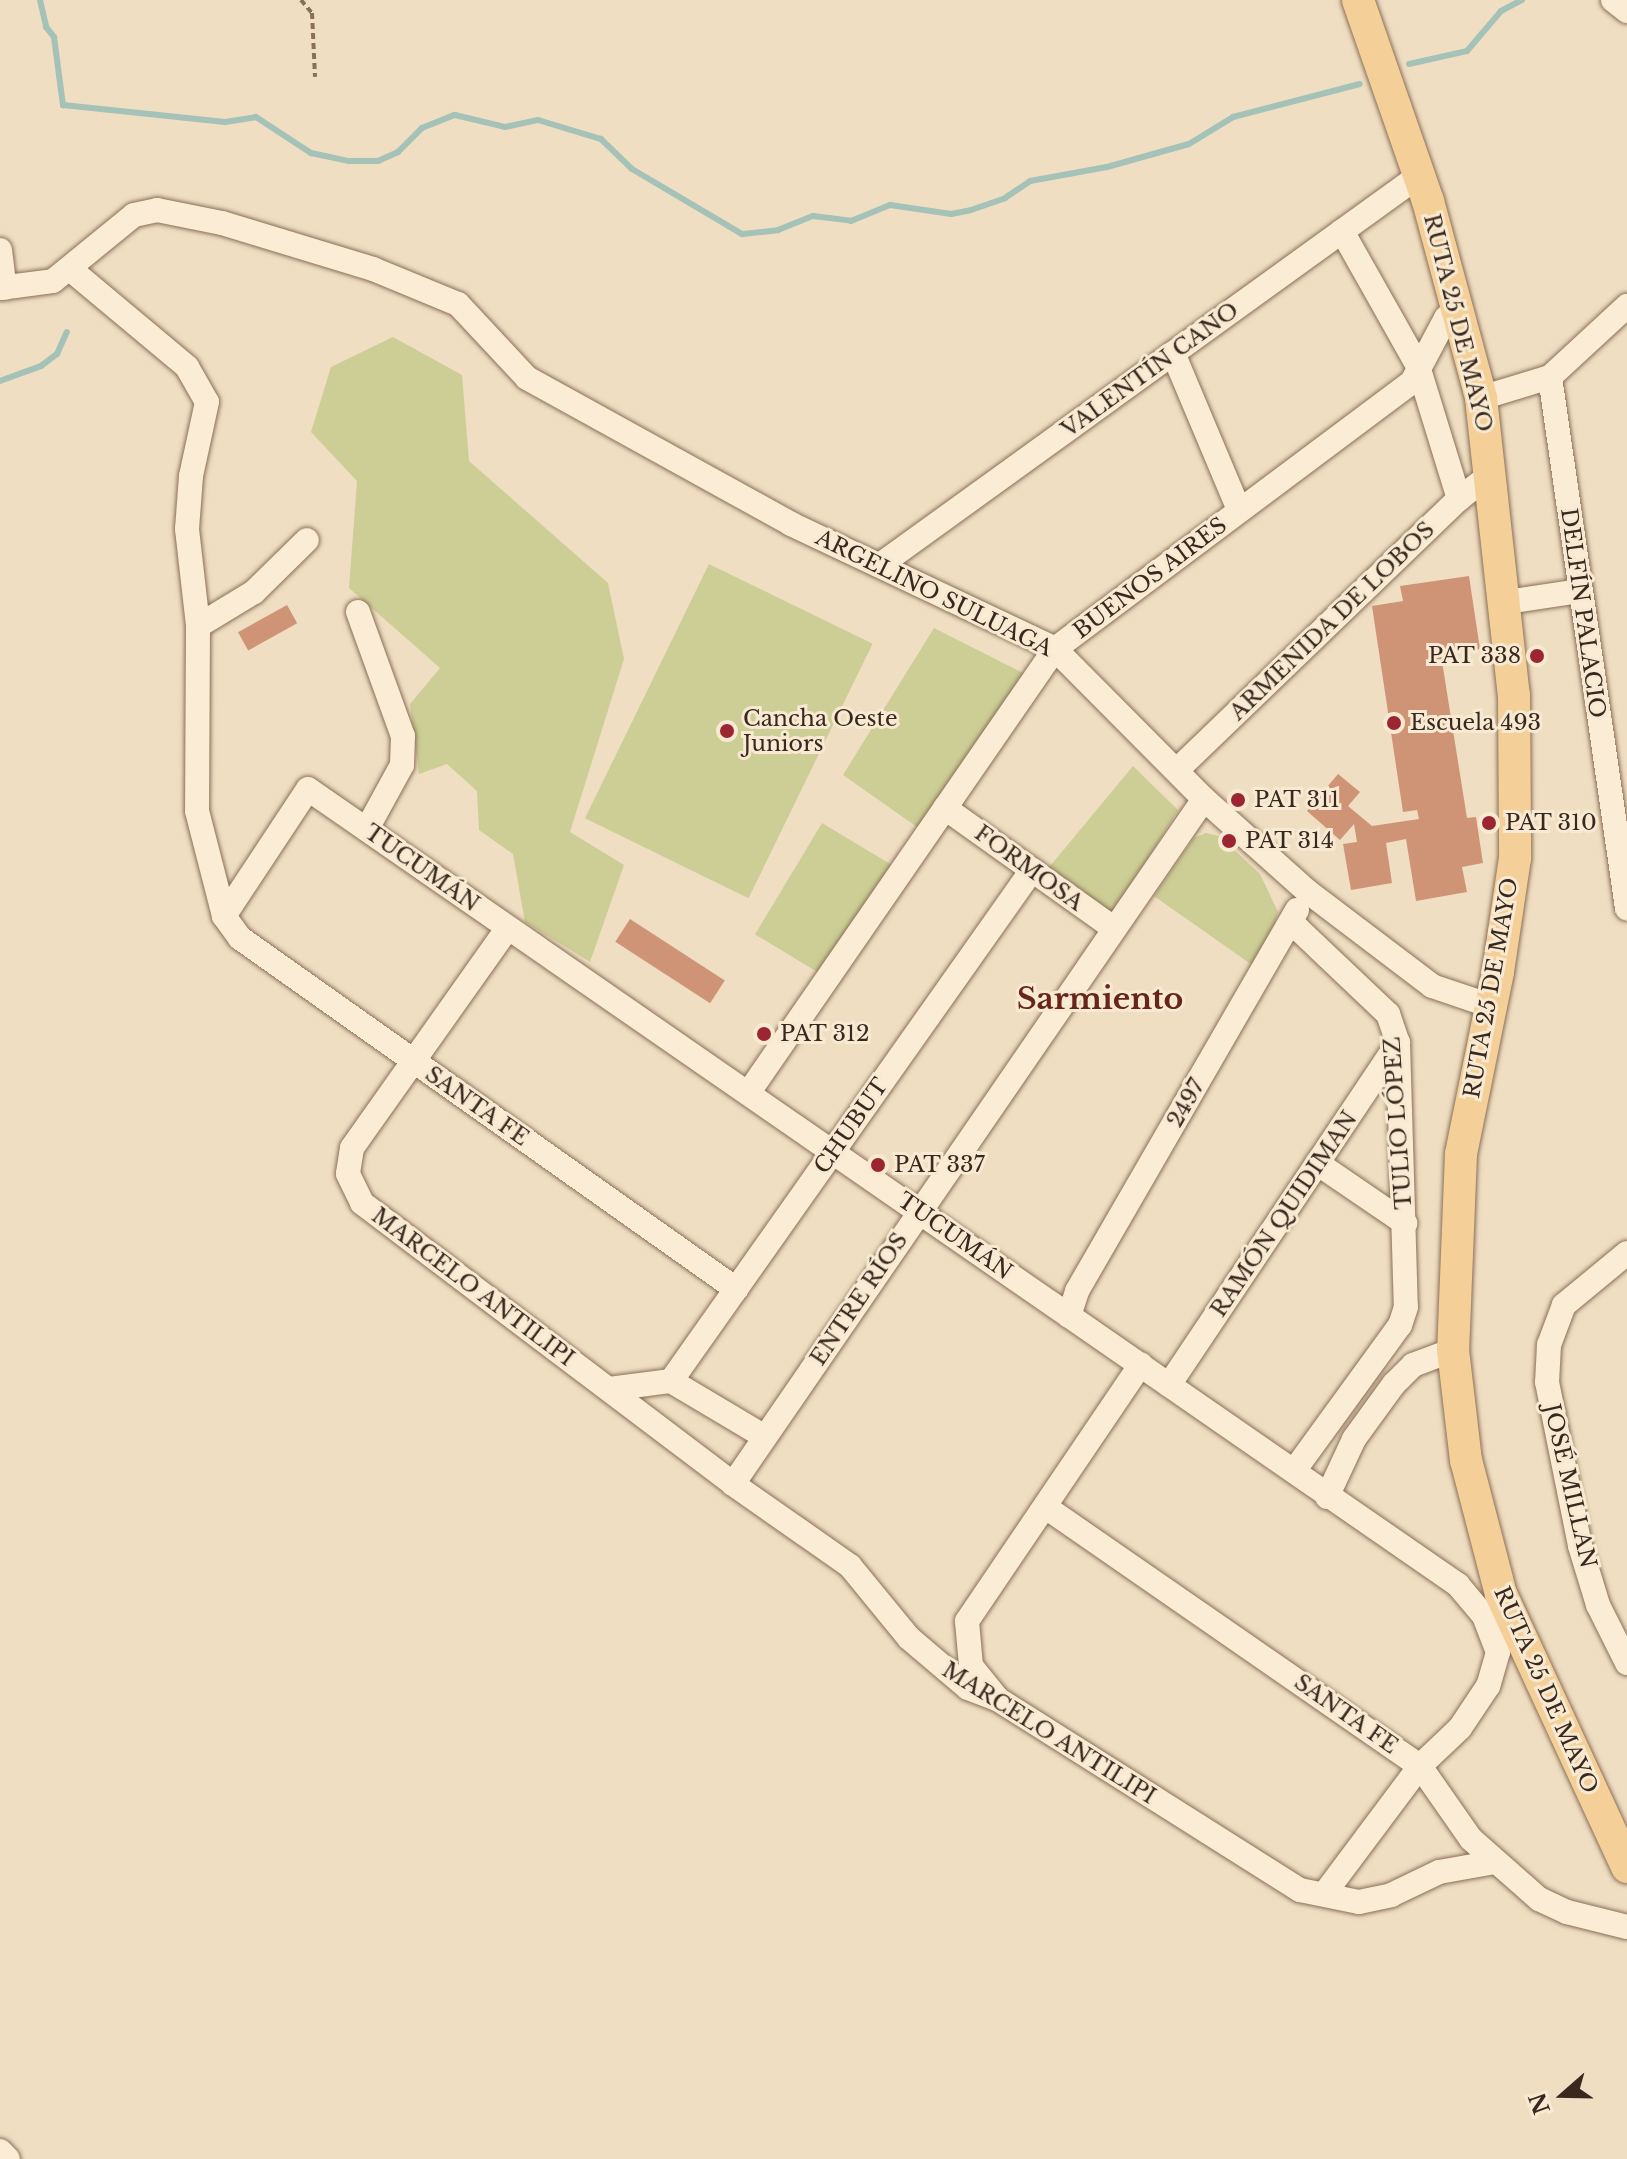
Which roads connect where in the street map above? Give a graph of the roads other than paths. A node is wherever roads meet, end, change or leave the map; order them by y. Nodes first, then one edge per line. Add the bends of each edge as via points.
1 (1358, 0) edge
2 (1420, 175) junction
3 (1342, 231) junction
4 (0, 250) edge
5 (70, 269) junction
6 (2, 288) edge
7 (1458, 306) junction
8 (1626, 309) edge
9 (1173, 353) junction
10 (1418, 366) junction
11 (1550, 377) junction
12 (1481, 398) junction
13 (1491, 474) junction
14 (1459, 499) junction
15 (1239, 510) junction
16 (307, 540) dead end
17 (880, 565) junction
18 (1580, 591) junction
19 (1506, 602) junction
20 (358, 612) dead end
21 (198, 626) junction
22 (1055, 649) junction
23 (1177, 770) junction
24 (1204, 799) junction
25 (945, 808) junction
26 (367, 829) junction
27 (1622, 844) edge
28 (1032, 870) junction
29 (1307, 891) junction
30 (1627, 908) edge
31 (224, 916) junction
32 (1291, 922) junction
33 (1113, 928) junction
34 (507, 929) junction
35 (1491, 1006) junction
36 (1398, 1043) junction
37 (414, 1062) junction
38 (749, 1092) junction
39 (833, 1151) junction
40 (1317, 1163) junction
41 (920, 1211) junction
42 (1405, 1223) junction
43 (1627, 1253) edge
44 (736, 1289) junction
45 (1069, 1316) junction
46 (1453, 1350) junction
47 (1141, 1364) junction
48 (671, 1381) junction
49 (1169, 1385) junction
50 (609, 1389) junction
51 (765, 1437) junction
52 (1294, 1471) junction
53 (733, 1484) junction
54 (1327, 1497) junction
55 (1047, 1508) junction
56 (1626, 1660) edge
57 (999, 1700) junction
58 (1420, 1766) junction
59 (1495, 1862) junction
60 (1627, 1867) edge
61 (1325, 1893) junction
62 (1627, 1927) edge
63 (0, 2151) edge
64 (8, 2159) edge

1 - 2 main road, RUTA 25 DE MAYO
2 - 3 street, VALENTÍN CANO
2 - 7 main road, RUTA 25 DE MAYO
3 - 9 street, VALENTÍN CANO
3 - 10 street
4 - 6 street
5 - 6 street, ARGELINO SULUAGA via 53,281
5 - 17 street, ARGELINO SULUAGA via 134,215 157,210 222,223 373,269 458,304 527,378 791,524
5 - 21 street via 187,367 207,402 191,476 187,529
7 - 10 street, BUENOS AIRES
7 - 12 main road, RUTA 25 DE MAYO
8 - 11 street
9 - 15 street
9 - 17 street, VALENTÍN CANO
10 - 14 street
10 - 15 street, BUENOS AIRES via 1412,382
11 - 12 street
11 - 18 street, DELFÍN PALACIO
12 - 13 main road, RUTA 25 DE MAYO
13 - 14 street, ARMENIDA DE LOBOS
13 - 19 main road, RUTA 25 DE MAYO
14 - 23 street, ARMENIDA DE LOBOS
15 - 22 street, BUENOS AIRES
16 - 21 street via 254,592
17 - 22 street, ARGELINO SULUAGA
18 - 19 street
18 - 27 street, DELFÍN PALACIO
19 - 35 main road, RUTA 25 DE MAYO via 1518,773 1515,858
20 - 26 street via 403,736 402,765
21 - 31 street via 197,811
22 - 23 street, ARGELINO SULUAGA
22 - 25 street, BUENOS AIRES
23 - 24 street, ARGELINO SULUAGA
24 - 29 street, ARGELINO SULUAGA
24 - 33 street, ENTRE RÍOS
25 - 28 street, FORMOSA
25 - 38 street, BUENOS AIRES
26 - 31 street, TUCUMÁN via 308,789
26 - 34 street, TUCUMÁN
27 - 30 street, DELFÍN PALACIO
28 - 33 street, FORMOSA
28 - 39 street, CHUBUT
29 - 32 street, 2497
29 - 35 street, ARGELINO SULUAGA via 1432,986
31 - 37 street, SANTA FE via 240,938
32 - 36 street, TULIO LÓPEZ via 1388,1014
32 - 45 street, 2497 via 1077,1291
33 - 41 street, ENTRE RÍOS
34 - 37 street
34 - 38 street, TUCUMÁN
35 - 46 main road, RUTA 25 DE MAYO via 1461,1154
36 - 40 street, RAMÓN QUIDIMAN
36 - 42 street, TULIO LÓPEZ
37 - 44 street, SANTA FE
37 - 50 street, MARCELO ANTILIPI via 352,1148 348,1174 362,1203
38 - 39 street, TUCUMÁN
39 - 41 street, TUCUMÁN
39 - 44 street, CHUBUT
40 - 42 street, TULIO LÓPEZ
40 - 49 street, RAMÓN QUIDIMAN
41 - 45 street, TUCUMÁN
41 - 51 street, ENTRE RÍOS
42 - 52 street, TULIO LÓPEZ via 1406,1307 1400,1325
43 - 56 street, JOSÉ MILLAN via 1564,1305 1549,1345 1547,1382 1580,1546 1598,1605
44 - 48 street, CHUBUT
45 - 47 street, TUCUMÁN
46 - 54 street via 1427,1357 1394,1384 1354,1439
46 - 60 main road, RUTA 25 DE MAYO via 1466,1460 1501,1594
47 - 49 street, TUCUMÁN
47 - 55 street
48 - 50 street
48 - 51 street
49 - 52 street, TUCUMÁN
50 - 53 street, MARCELO ANTILIPI
51 - 53 street, ENTRE RÍOS
52 - 54 street, TUCUMÁN
53 - 57 street, MARCELO ANTILIPI via 850,1566 909,1638 943,1669 968,1688
54 - 58 street, TUCUMÁN via 1458,1585 1484,1616 1498,1652 1488,1686 1467,1717
55 - 57 street via 967,1621 971,1666
55 - 58 street, SANTA FE
57 - 61 street, MARCELO ANTILIPI via 1300,1890
58 - 59 street, SANTA FE via 1471,1839
58 - 61 street via 1342,1877
59 - 61 street, MARCELO ANTILIPI via 1439,1872 1391,1895 1359,1902
59 - 62 street, SANTA FE via 1539,1899
63 - 64 street

